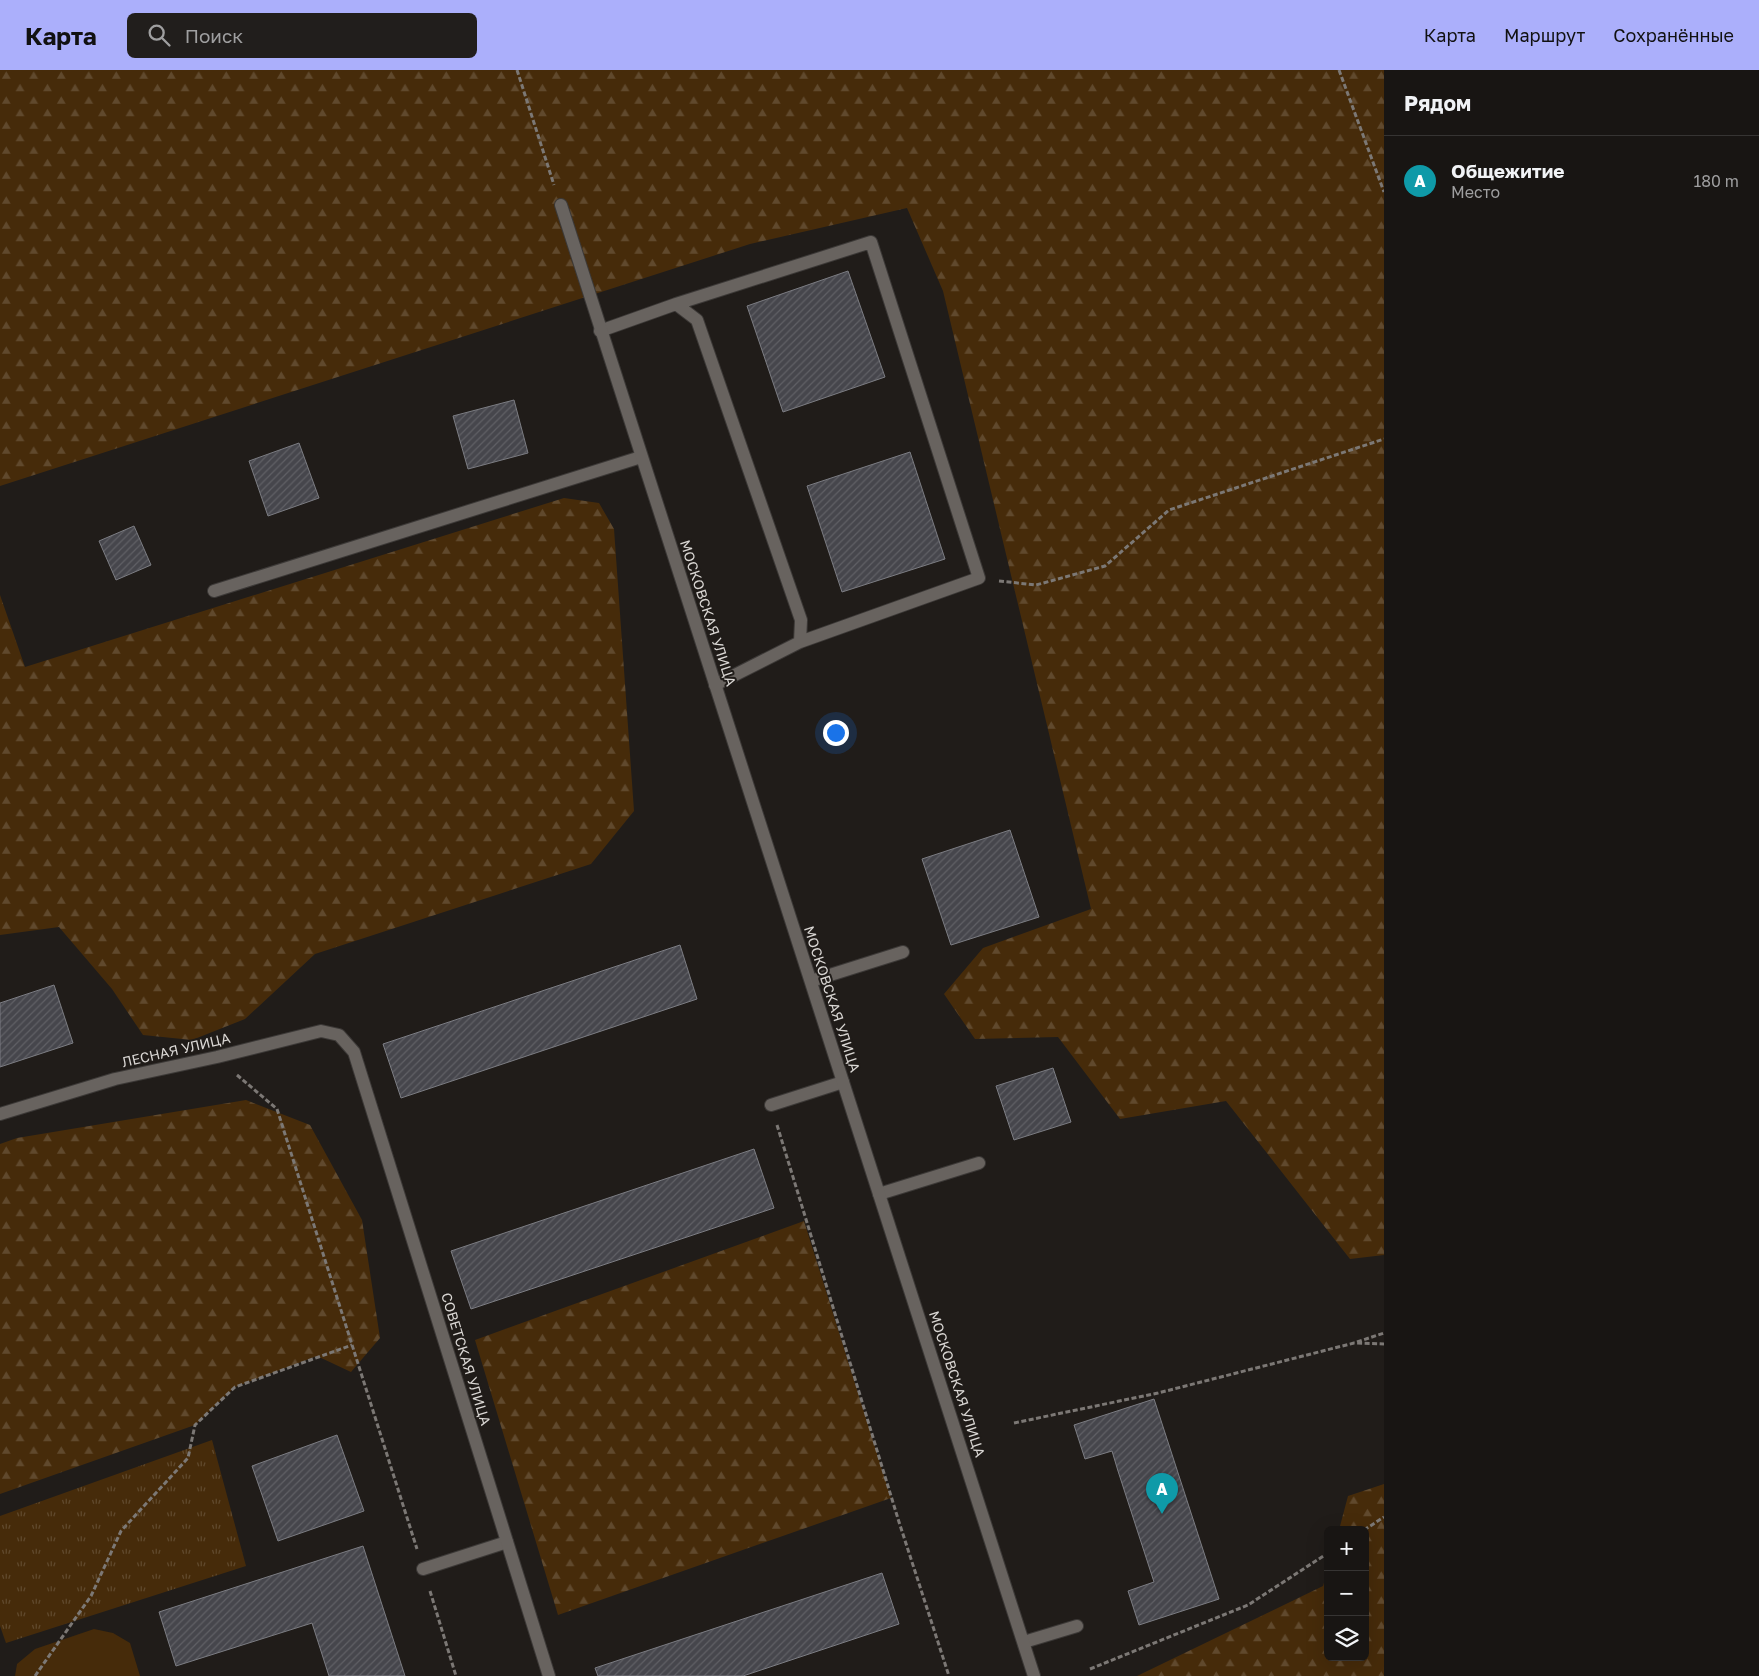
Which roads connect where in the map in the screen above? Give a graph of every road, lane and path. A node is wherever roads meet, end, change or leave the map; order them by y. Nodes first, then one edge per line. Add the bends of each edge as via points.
1 (517, 70) edge
2 (1339, 70) edge
3 (1384, 192) edge
4 (561, 205) joint
5 (676, 304) junction
6 (600, 331) junction
7 (1384, 439) edge
8 (641, 457) junction
9 (979, 578) junction
10 (214, 591) dead end
11 (800, 642) junction
12 (715, 685) junction
13 (903, 952) dead end
14 (811, 981) junction
15 (354, 1052) joint
16 (217, 1057) junction
17 (843, 1082) junction
18 (771, 1105) joint
19 (0, 1114) edge
20 (978, 1163) dead end
21 (879, 1194) junction
22 (1384, 1334) edge
23 (1354, 1343) junction
24 (1384, 1344) edge
25 (352, 1345) junction
26 (1014, 1422) dead end
27 (1384, 1517) edge
28 (1369, 1527) edge
29 (507, 1542) junction
30 (1324, 1556) edge
31 (423, 1569) junction
32 (1077, 1626) dead end
33 (1024, 1642) junction
34 (1090, 1669) dead end
35 (35, 1676) edge
36 (456, 1676) edge
37 (548, 1676) edge
38 (949, 1676) edge
39 (1034, 1676) edge

1 - 4 path
2 - 3 path
4 - 6 street, МОСКОВСКАЯ УЛИЦА
5 - 6 street
5 - 9 street via 871,242
5 - 11 street via 697,320 801,620
6 - 8 street, МОСКОВСКАЯ УЛИЦА
7 - 9 path via 1169,510 1105,566 1036,585
8 - 10 street
8 - 12 street, МОСКОВСКАЯ УЛИЦА
9 - 11 street
11 - 12 street
12 - 14 street, МОСКОВСКАЯ УЛИЦА
13 - 14 street
14 - 17 street, МОСКОВСКАЯ УЛИЦА
15 - 16 street, ЛЕСНАЯ УЛИЦА via 339,1036 321,1030
15 - 29 street, СОВЕТСКАЯ УЛИЦА
16 - 19 street, ЛЕСНАЯ УЛИЦА via 115,1079
16 - 25 path via 277,1110
17 - 18 street
17 - 21 street, МОСКОВСКАЯ УЛИЦА
18 - 38 path
20 - 21 street
21 - 33 street, МОСКОВСКАЯ УЛИЦА
22 - 23 path
23 - 24 path
23 - 26 path via 1158,1393
25 - 31 path
25 - 35 path via 235,1387 195,1425 188,1458 121,1531 91,1596
27 - 28 path
29 - 31 street
29 - 37 street, СОВЕТСКАЯ УЛИЦА
30 - 34 path via 1248,1604
31 - 36 path
32 - 33 street
33 - 39 street, МОСКОВСКАЯ УЛИЦА

